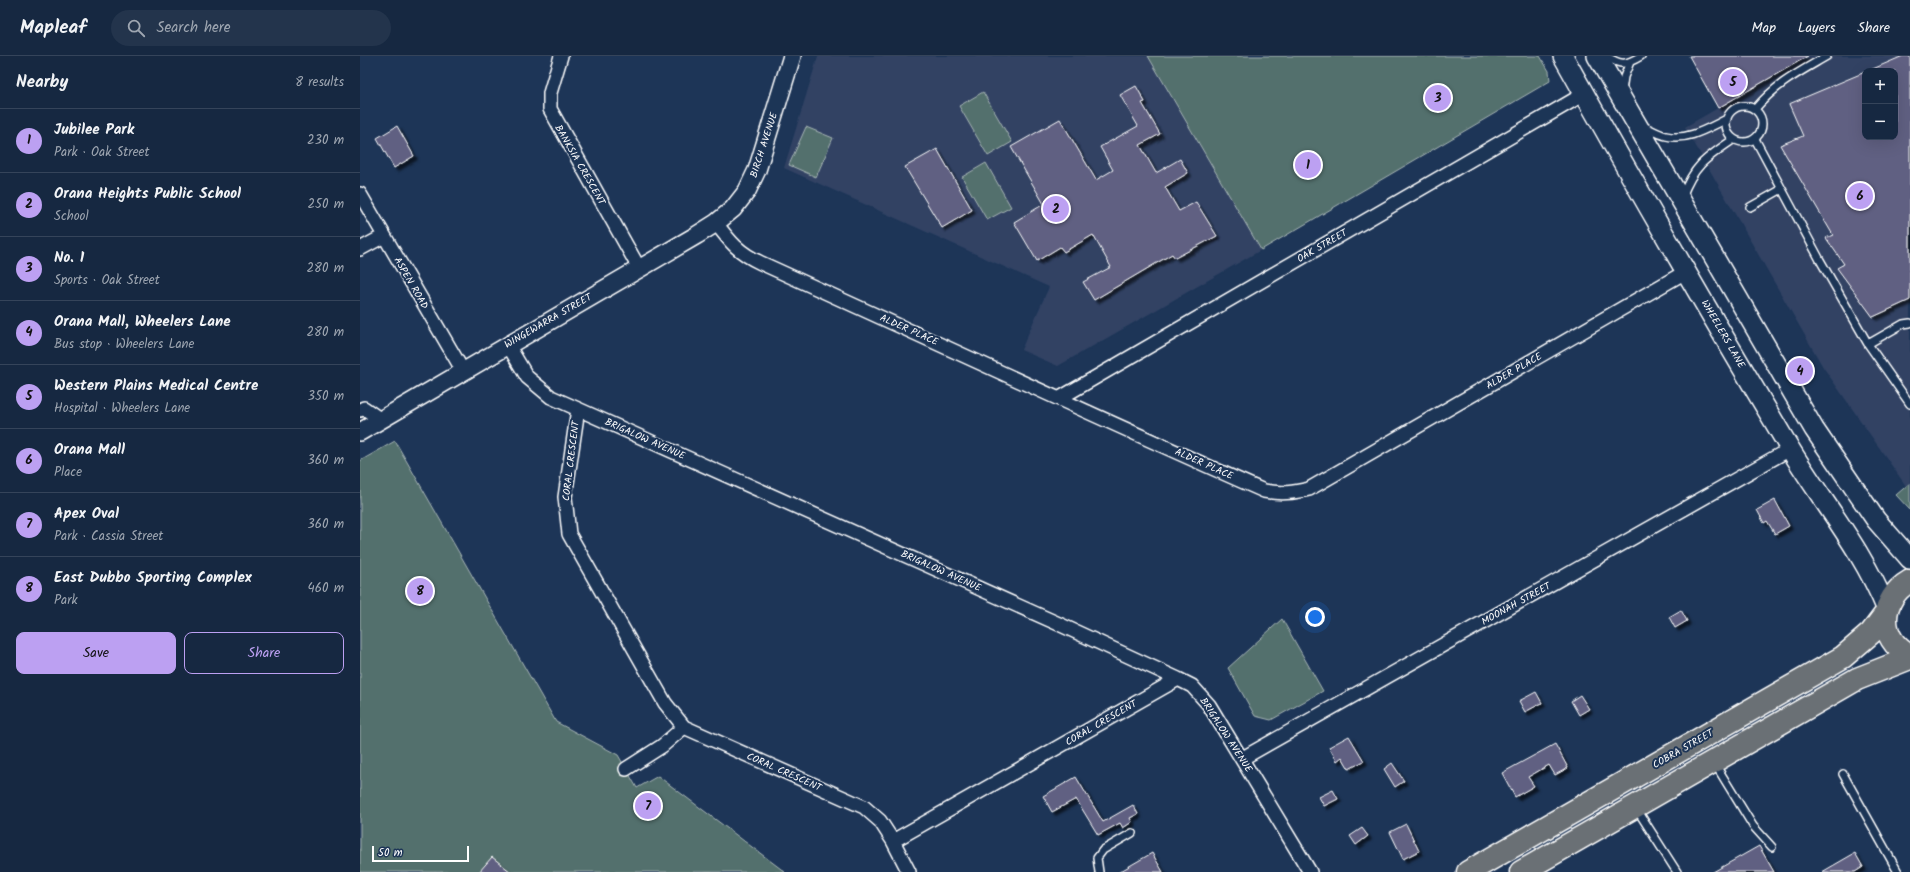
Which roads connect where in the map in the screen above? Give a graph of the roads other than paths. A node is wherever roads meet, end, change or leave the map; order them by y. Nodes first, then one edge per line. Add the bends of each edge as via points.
1 (561, 56) edge
2 (792, 56) edge
3 (1563, 56) edge
4 (1597, 56) edge
5 (1606, 56) edge
6 (1641, 56) edge
7 (1827, 56) edge
8 (1630, 62) junction
9 (1584, 94) junction
10 (1622, 97) junction
11 (1755, 109) junction
12 (1726, 120) junction
13 (1637, 123) junction
14 (1755, 139) junction
15 (1734, 140) junction
16 (1782, 189) junction
17 (360, 194) edge
18 (1681, 199) junction
19 (1750, 207) dead end
20 (716, 223) junction
21 (384, 236) junction
22 (360, 250) edge
23 (639, 268) junction
24 (1687, 272) junction
25 (1910, 323) edge
26 (1868, 344) junction
27 (508, 345) junction
28 (463, 371) junction
29 (1060, 398) junction
30 (1910, 404) edge
31 (578, 409) junction
32 (360, 410) edge
33 (381, 420) junction
34 (360, 432) edge
35 (1790, 449) junction
36 (1910, 559) edge
37 (1910, 581) edge
38 (1886, 611) junction
39 (1910, 657) edge
40 (1178, 679) junction
41 (684, 727) junction
42 (1243, 758) junction
43 (1714, 762) junction
44 (626, 769) dead end
45 (1843, 774) dead end
46 (1635, 807) junction
47 (1132, 833) dead end
48 (893, 841) junction
49 (1772, 847) dead end
50 (909, 872) edge
51 (1099, 872) edge
52 (1310, 872) edge
53 (1468, 872) edge
54 (1521, 872) edge
55 (1677, 872) edge
56 (1898, 872) edge

1 - 23 street, BANKSIA CRESCENT via 550,93 550,109
2 - 20 street, BIRCH AVENUE via 757,170 747,191
3 - 9 main road, WHEELERS LANE
4 - 10 main road
5 - 8 lane via 1615,62
6 - 8 lane
7 - 11 lane via 1785,80 1768,93
8 - 10 lane via 1624,77
9 - 24 main road, WHEELERS LANE
9 - 29 street, OAK STREET
10 - 13 main road
11 - 12 lane via 1738,107
11 - 14 lane via 1762,124
12 - 13 lane via 1680,137 1666,136
12 - 15 lane via 1727,130
13 - 18 main road
14 - 15 lane via 1744,143
14 - 16 lane
15 - 18 lane via 1697,167 1689,178
16 - 19 lane
16 - 26 lane
17 - 21 street, ASPEN ROAD
18 - 36 main road via 1814,429 1876,520
20 - 23 street, WINGEWARRA STREET
20 - 29 street, ALDER PLACE via 731,243 746,256
21 - 22 street
21 - 28 street, ASPEN ROAD
23 - 27 street, WINGEWARRA STREET
24 - 29 street, ALDER PLACE via 1309,489 1294,493 1264,491
24 - 35 main road, WHEELERS LANE
25 - 26 lane via 1903,324
26 - 30 lane
27 - 28 street, WINGEWARRA STREET
27 - 31 street, BRIGALOW AVENUE via 527,377 551,397
28 - 33 street, WINGEWARRA STREET
31 - 40 street, BRIGALOW AVENUE
31 - 41 street, CORAL CRESCENT via 565,497 569,534 665,703
32 - 33 street via 364,408
33 - 34 street, WINGEWARRA STREET
35 - 38 main road, WHEELERS LANE via 1865,562
35 - 42 street, MOONAH STREET
37 - 38 highway, COBRA STREET via 1895,592
38 - 39 highway via 1889,634 1895,644
38 - 53 highway, COBRA STREET via 1871,632 1843,657
39 - 43 highway via 1857,679
40 - 42 street, BRIGALOW AVENUE via 1192,686 1209,705
40 - 48 street, CORAL CRESCENT
41 - 44 street via 662,746
41 - 48 street, CORAL CRESCENT via 864,807 880,821
42 - 52 street, BRIGALOW AVENUE
43 - 46 highway
43 - 49 lane via 1753,826
45 - 56 lane
46 - 54 highway
46 - 55 lane
47 - 51 lane via 1103,850 1097,858
48 - 50 street

